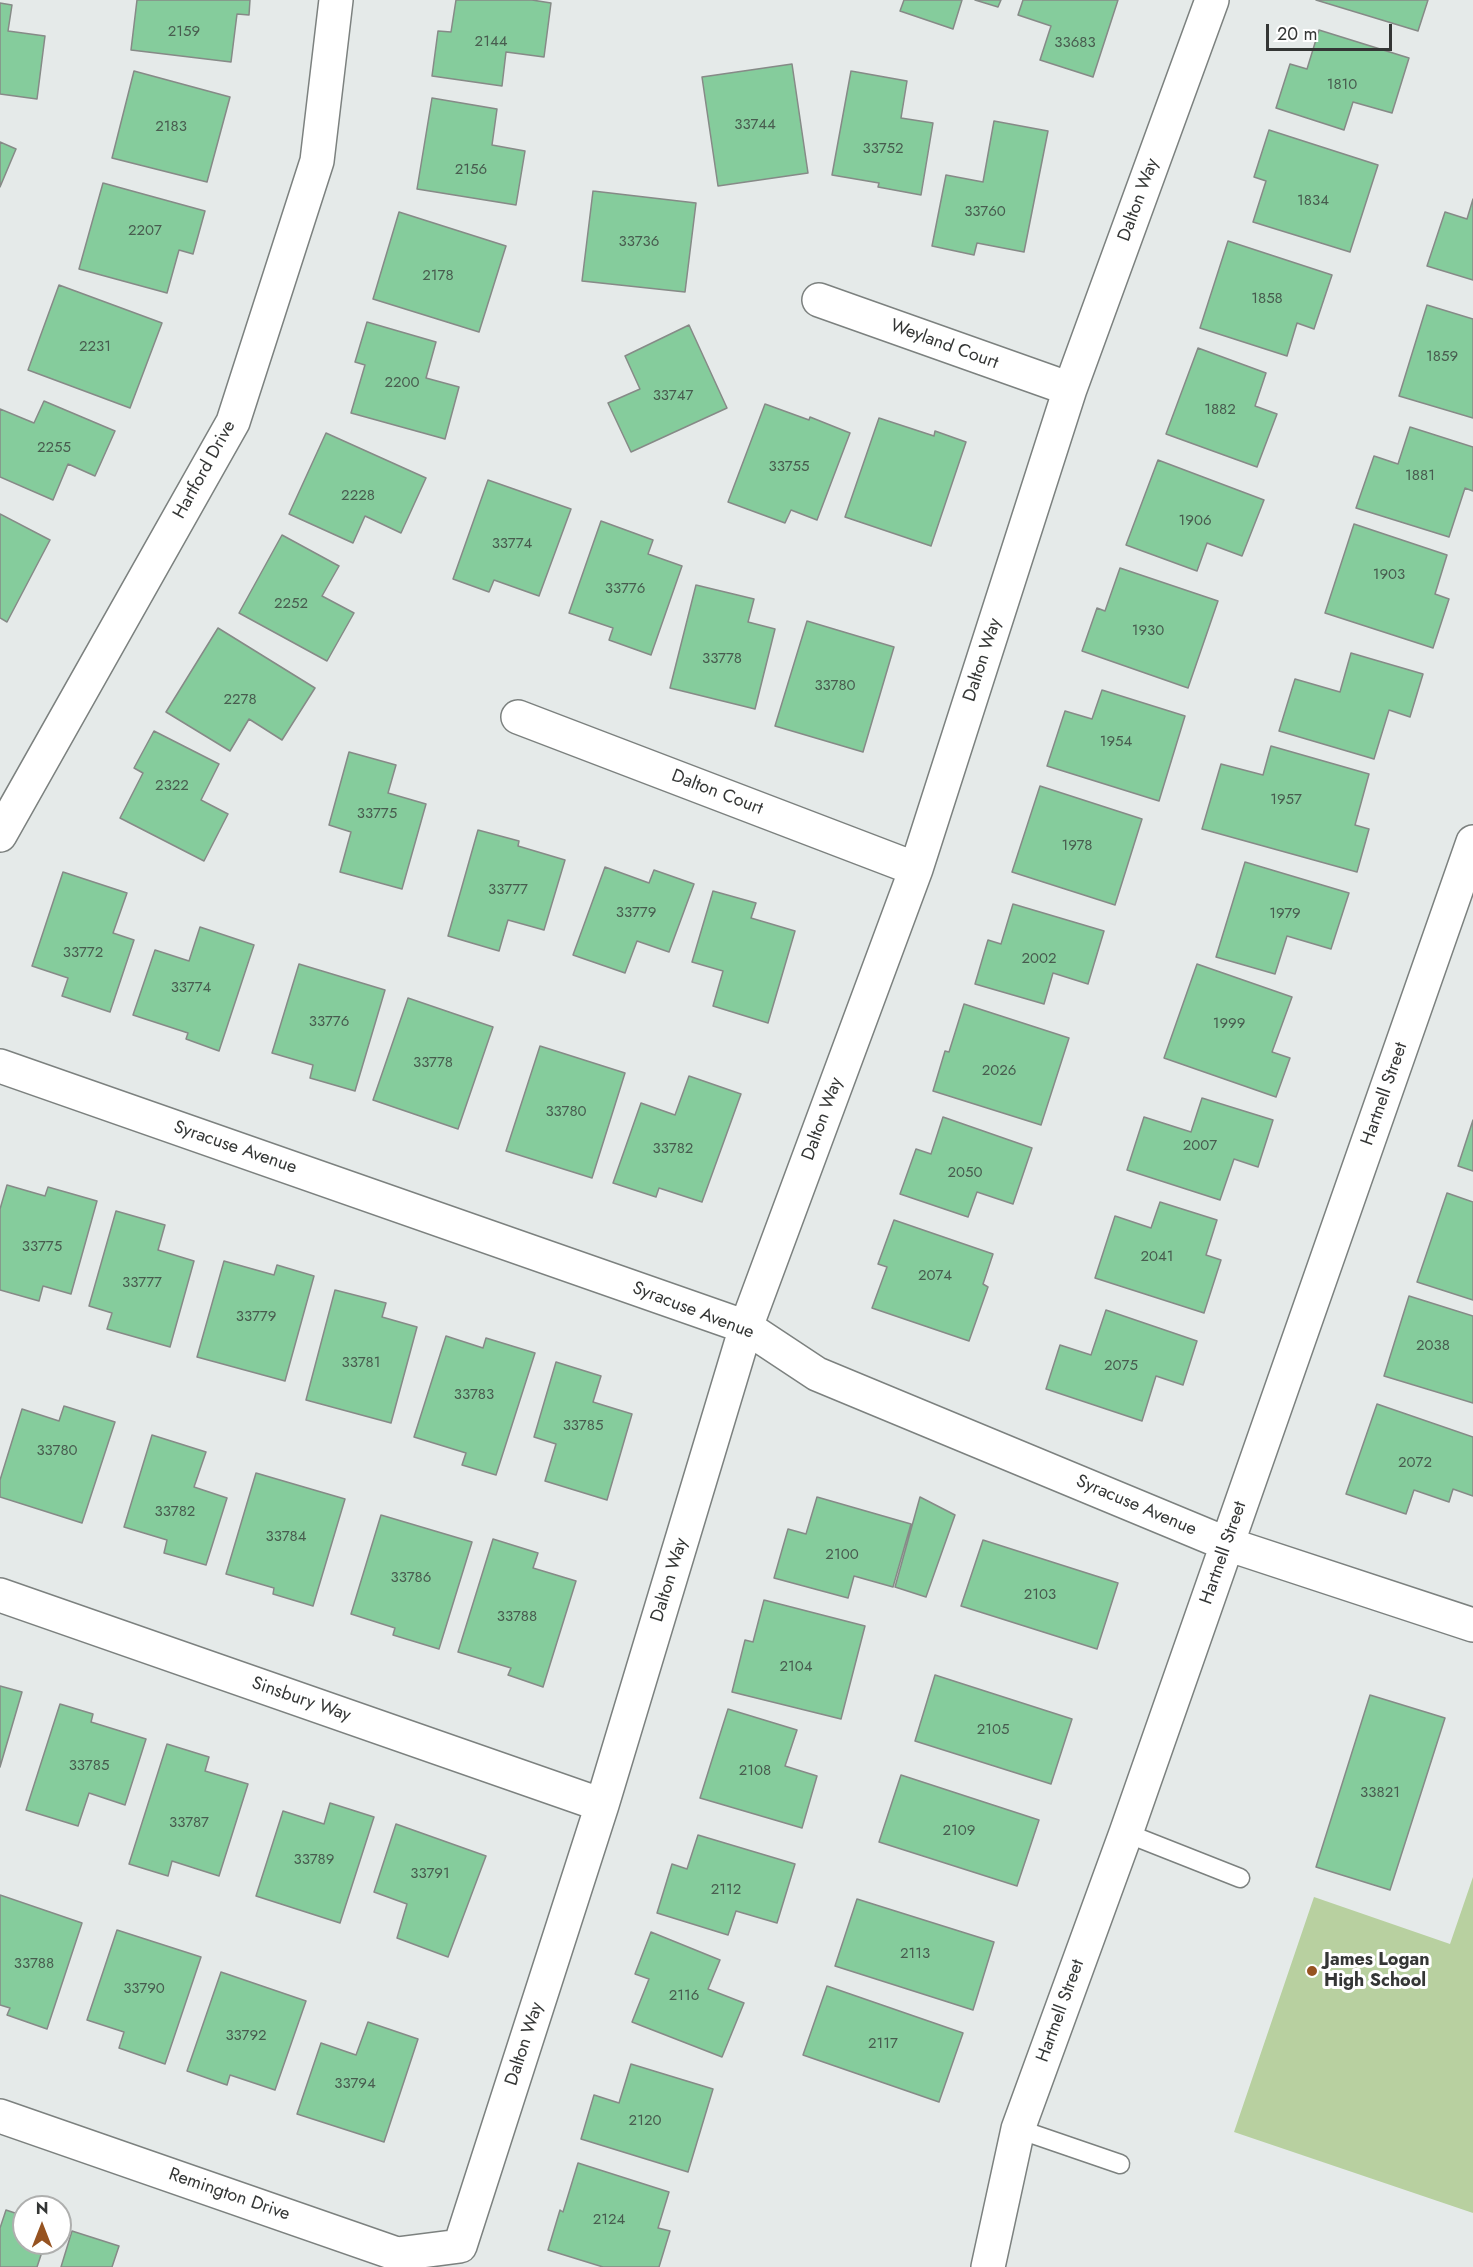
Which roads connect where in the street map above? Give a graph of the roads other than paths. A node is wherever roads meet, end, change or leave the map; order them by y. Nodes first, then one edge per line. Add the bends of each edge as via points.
1 (336, 0) edge
2 (1212, 0) edge
3 (819, 300) dead end
4 (1070, 389) junction
5 (519, 717) dead end
6 (0, 835) edge
7 (1473, 843) edge
8 (916, 869) junction
9 (0, 1066) edge
10 (746, 1327) junction
11 (1227, 1544) junction
12 (0, 1595) edge
13 (1473, 1625) edge
14 (602, 1805) junction
15 (1126, 1833) junction
16 (1240, 1878) dead end
17 (0, 2116) edge
18 (1018, 2129) junction
19 (1120, 2164) dead end
20 (460, 2246) joint
21 (988, 2267) edge

1 - 6 street, Hartford Drive via 317,161 233,422
2 - 4 street, Dalton Way
3 - 4 street, Weyland Court
4 - 8 street, Dalton Way
5 - 8 street, Dalton Court
7 - 11 street, Hartnell Street
8 - 10 street, Dalton Way
9 - 10 street, Syracuse Avenue
10 - 11 street, Syracuse Avenue via 817,1374
10 - 14 street, Dalton Way
11 - 13 street, Syracuse Avenue
11 - 15 street, Hartnell Street
12 - 14 street, Sinsbury Way
14 - 20 street, Dalton Way
15 - 16 lane
15 - 18 street, Hartnell Street
17 - 20 street, Remington Drive via 397,2254
18 - 19 lane
18 - 21 street, Hartnell Street

